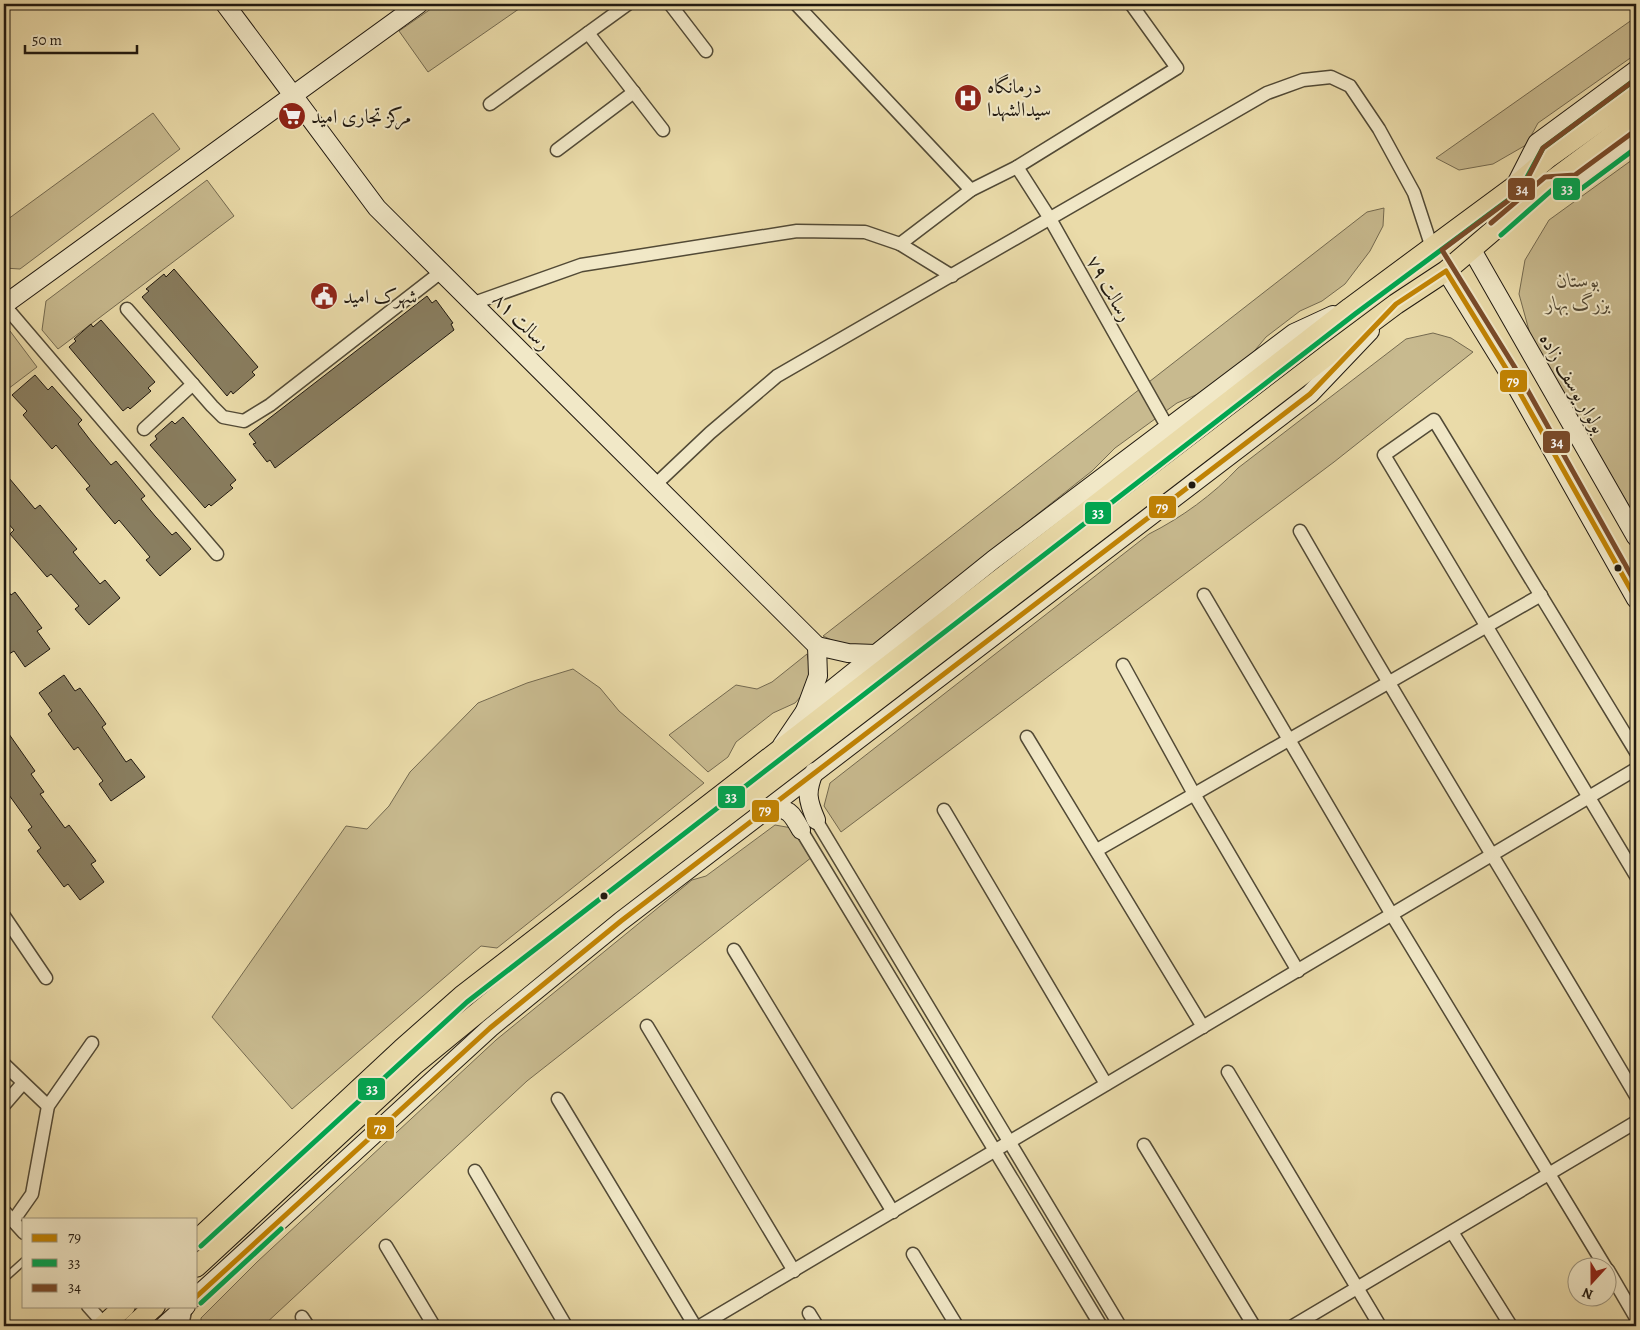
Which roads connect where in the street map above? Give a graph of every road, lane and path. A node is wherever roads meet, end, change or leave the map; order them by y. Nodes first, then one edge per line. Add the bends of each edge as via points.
1 (225, 4) edge
2 (419, 4) edge
3 (628, 4) edge
4 (670, 4) edge
5 (796, 4) edge
6 (1131, 4) edge
7 (588, 33) junction
8 (706, 51) dead end
9 (1636, 70) edge
10 (634, 92) junction
11 (292, 95) junction
12 (1636, 95) edge
13 (490, 104) dead end
14 (1636, 118) edge
15 (663, 130) dead end
16 (1636, 139) edge
17 (557, 150) dead end
18 (1017, 167) junction
19 (1549, 183) junction
20 (1515, 186) junction
21 (971, 190) junction
22 (1049, 217) junction
23 (1459, 228) junction
24 (900, 244) junction
25 (1432, 248) junction
26 (1472, 250) junction
27 (1446, 270) junction
28 (441, 272) junction
29 (952, 276) junction
30 (474, 303) junction
31 (1396, 304) junction
32 (4, 305) edge
33 (1350, 308) junction
34 (127, 309) dead end
35 (193, 384) junction
36 (1168, 428) junction
37 (144, 429) dead end
38 (655, 485) junction
39 (1300, 531) dead end
40 (1636, 537) edge
41 (217, 554) dead end
42 (1204, 594) dead end
43 (1540, 595) junction
44 (1636, 599) edge
45 (1486, 624) junction
46 (817, 646) junction
47 (875, 654) junction
48 (1123, 665) dead end
49 (1387, 682) junction
50 (805, 711) junction
51 (1027, 737) dead end
52 (1290, 739) junction
53 (778, 752) junction
54 (1636, 752) edge
55 (1636, 769) edge
56 (814, 772) junction
57 (1194, 794) junction
58 (1590, 796) junction
59 (768, 808) junction
60 (944, 810) dead end
61 (808, 824) junction
62 (1097, 850) junction
63 (1493, 854) junction
64 (1636, 876) edge
65 (1392, 915) junction
66 (4, 916) edge
67 (734, 950) dead end
68 (1298, 971) junction
69 (46, 978) dead end
70 (647, 1026) dead end
71 (1203, 1027) junction
72 (92, 1043) dead end
73 (4, 1064) edge
74 (1228, 1072) dead end
75 (24, 1083) junction
76 (1106, 1084) junction
77 (1636, 1096) edge
78 (558, 1099) dead end
79 (4, 1105) edge
80 (48, 1106) junction
81 (1636, 1122) edge
82 (1011, 1141) junction
83 (1144, 1145) dead end
84 (994, 1151) junction
85 (475, 1171) dead end
86 (1550, 1174) junction
87 (4, 1211) edge
88 (893, 1212) junction
89 (13, 1221) junction
90 (22, 1231) edge
91 (1452, 1232) junction
92 (198, 1239) edge
93 (386, 1246) dead end
94 (913, 1254) dead end
95 (1600, 1258) edge
96 (22, 1263) edge
97 (198, 1265) edge
98 (794, 1271) junction
99 (4, 1279) edge
100 (1356, 1288) junction
101 (1618, 1288) edge
102 (198, 1295) edge
103 (90, 1308) edge
104 (123, 1308) edge
105 (153, 1308) edge
106 (184, 1308) edge
107 (186, 1308) edge
108 (809, 1313) dead end
109 (1636, 1318) edge
110 (104, 1326) edge
111 (133, 1326) edge
112 (164, 1326) edge
113 (182, 1326) edge
114 (434, 1326) edge
115 (566, 1326) edge
116 (695, 1326) edge
117 (700, 1326) edge
118 (817, 1326) edge
119 (957, 1326) edge
120 (1100, 1326) edge
121 (1120, 1326) edge
122 (1254, 1326) edge
123 (1293, 1326) edge
124 (1380, 1326) edge
125 (1511, 1326) edge

1 - 11 street, رسالت ۸۱
2 - 11 street
3 - 7 street
4 - 8 street
5 - 21 street
6 - 18 street via 1176,68
7 - 10 street
7 - 13 street
9 - 20 street via 1537,143
10 - 15 street
10 - 17 street
11 - 28 street, رسالت ۸۱ via 377,208
11 - 32 street
12 - 20 main road via 1549,157
14 - 19 main road
16 - 19 street via 1578,182
18 - 21 street
18 - 22 street, رسالت ۷۹
19 - 26 main road
20 - 23 main road
21 - 24 street
22 - 25 street via 1267,93 1303,80 1331,78 1350,86 1379,129 1414,194
22 - 29 street
22 - 36 street, رسالت ۷۹
23 - 25 main road
23 - 26 main road
24 - 29 street
24 - 30 street via 865,232 797,231 581,265
25 - 27 main road
25 - 33 main road
26 - 27 main road
26 - 40 street, بولوار یوسف زاده
27 - 31 main road
27 - 44 street via 1507,370
28 - 30 street, رسالت ۸۱
28 - 35 street via 270,405 244,421 223,417
29 - 38 street via 777,376
30 - 38 street, رسالت ۸۱
31 - 56 street via 1310,394
31 - 97 main road via 609,905 415,1064
32 - 41 street
33 - 36 street via 1294,333
33 - 53 main road
34 - 35 street
35 - 37 street
36 - 47 street
38 - 46 street, رسالت ۸۱
39 - 49 street
42 - 52 street
43 - 45 street
43 - 45 street via 1434,420 1384,455
43 - 54 street
45 - 49 street
45 - 58 street
46 - 47 street via 848,653
46 - 50 street via 818,676
47 - 50 street
48 - 57 street
49 - 52 street
49 - 63 street
50 - 53 street
51 - 62 street
52 - 57 street
52 - 65 street
53 - 92 main road via 462,996
55 - 58 street
56 - 59 street
56 - 61 street via 807,789 810,806
57 - 62 street
57 - 68 street
58 - 63 street
58 - 64 street
59 - 61 street via 783,808
59 - 102 street via 621,921 490,1028
60 - 76 street
61 - 82 street
61 - 84 street
62 - 71 street
63 - 65 street
63 - 77 street
65 - 68 street
65 - 86 street
66 - 69 street
67 - 88 street
68 - 71 street
70 - 98 street
71 - 76 street
72 - 80 street
73 - 75 street
74 - 100 street
75 - 79 street
75 - 80 street
76 - 82 street
78 - 116 street
80 - 89 street via 32,1194
81 - 86 street
82 - 84 street
82 - 121 street
83 - 122 street
84 - 88 street
84 - 120 street
85 - 115 street
86 - 91 street
86 - 95 street
87 - 89 street
88 - 98 street
89 - 90 street
91 - 100 street
91 - 125 street
93 - 114 street
94 - 119 street
96 - 99 lane
98 - 117 street
100 - 123 street
100 - 124 street
101 - 109 street
103 - 110 street
104 - 110 main road
105 - 111 main road
106 - 112 street
107 - 113 street
108 - 118 street

